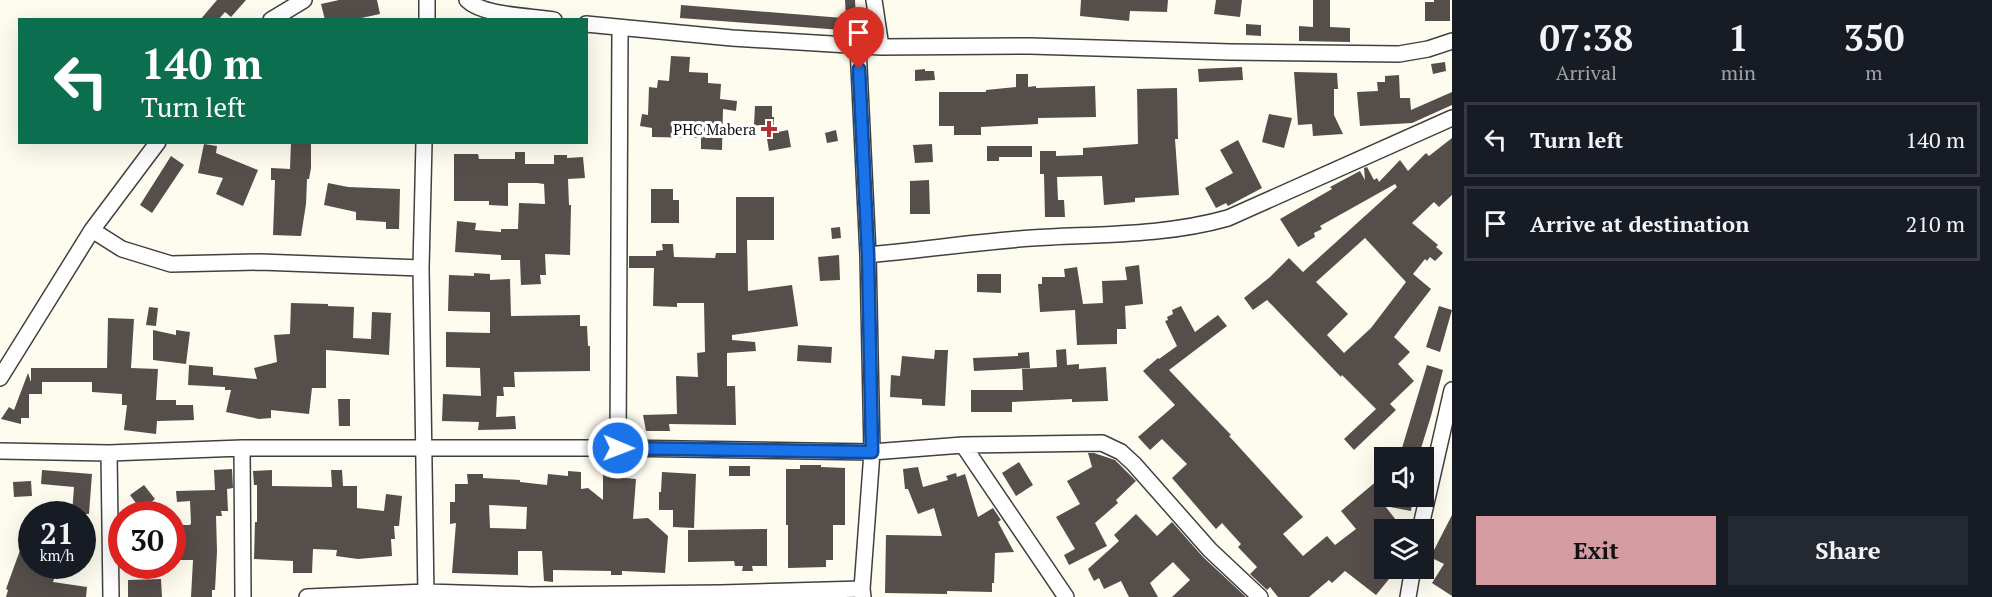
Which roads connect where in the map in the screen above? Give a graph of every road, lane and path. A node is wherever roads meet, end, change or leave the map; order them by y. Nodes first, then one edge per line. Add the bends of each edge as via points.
1 (304, 0) edge
2 (428, 0) edge
3 (467, 0) edge
4 (874, 0) edge
5 (274, 18) edge
6 (427, 18) edge
7 (540, 18) edge
8 (588, 24) edge
9 (620, 28) junction
10 (1452, 41) edge
11 (858, 46) junction
12 (881, 47) junction
13 (1452, 118) edge
14 (156, 144) edge
15 (424, 144) edge
16 (92, 230) junction
17 (868, 255) junction
18 (421, 268) junction
19 (0, 378) edge
20 (1452, 390) edge
21 (963, 445) junction
22 (242, 448) junction
23 (423, 448) junction
24 (618, 448) junction
25 (0, 452) edge
26 (872, 452) junction
27 (109, 453) junction
28 (1423, 519) edge
29 (1411, 579) edge
30 (862, 593) edge
31 (426, 595) edge
32 (721, 595) edge
33 (111, 597) edge
34 (243, 597) edge
35 (307, 597) edge
36 (1066, 597) edge
37 (1260, 597) edge
38 (1408, 597) edge

1 - 5 street
2 - 6 street
3 - 7 street via 485,10
4 - 12 street
8 - 9 street
9 - 11 street
9 - 24 street
10 - 12 street via 1399,54 1030,46
11 - 12 street
11 - 17 street
13 - 17 street via 1228,218 1203,225
14 - 16 street
15 - 18 street
16 - 18 street via 122,249 171,264 260,262
16 - 19 street
17 - 26 street
18 - 23 street
20 - 28 street
21 - 26 street
21 - 36 street
21 - 37 street via 1102,443 1121,452 1210,550
22 - 23 street
22 - 27 street
22 - 34 street
23 - 24 street
23 - 31 street
24 - 26 street
25 - 27 street
26 - 30 street
27 - 33 street
29 - 38 street
30 - 32 street
31 - 32 street
31 - 35 street

